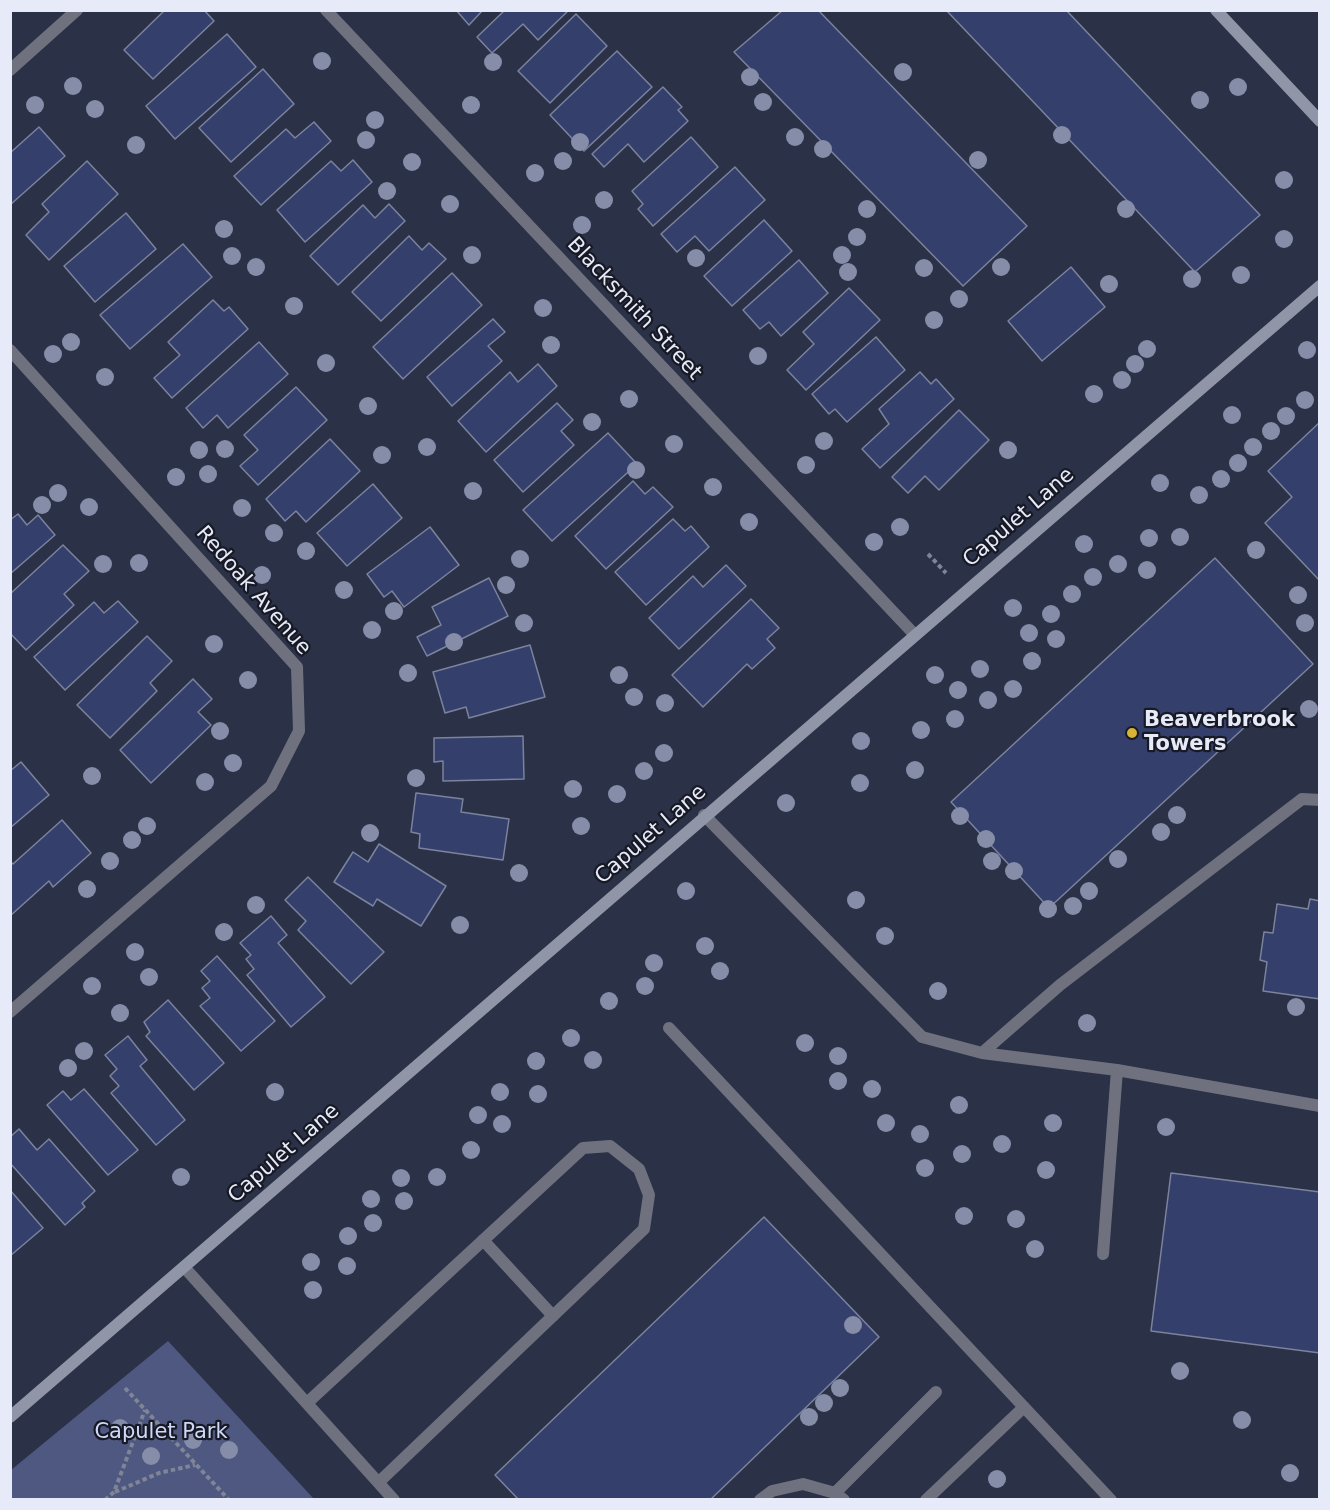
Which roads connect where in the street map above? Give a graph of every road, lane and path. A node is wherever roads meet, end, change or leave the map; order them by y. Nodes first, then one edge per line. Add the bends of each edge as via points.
1 (77, 10) edge
2 (326, 10) edge
3 (1216, 10) edge
4 (10, 70) edge
5 (1320, 121) edge
6 (1320, 286) edge
7 (10, 350) edge
8 (914, 634) junction
9 (1320, 800) edge
10 (704, 815) junction
11 (10, 1012) edge
12 (669, 1028) dead end
13 (982, 1053) junction
14 (1117, 1070) junction
15 (1320, 1106) edge
16 (483, 1240) junction
17 (1103, 1254) dead end
18 (184, 1267) junction
19 (553, 1316) junction
20 (125, 1388) dead end
21 (936, 1392) dead end
22 (307, 1403) junction
23 (1024, 1407) junction
24 (145, 1410) junction
25 (10, 1417) edge
26 (196, 1464) junction
27 (379, 1482) junction
28 (114, 1492) junction
29 (836, 1497) edge
30 (105, 1500) edge
31 (229, 1500) edge
32 (394, 1500) edge
33 (760, 1500) edge
34 (926, 1500) edge
35 (1111, 1500) edge

1 - 4 street
2 - 8 street, Blacksmith Street
3 - 5 street
6 - 8 street, Capulet Lane
7 - 11 street, Redoak Avenue via 297,667 299,731 271,786
8 - 10 street, Capulet Lane
9 - 13 street via 1302,799 1060,985
10 - 13 street via 922,1037
10 - 18 street, Capulet Lane
12 - 23 street
13 - 14 street
14 - 15 street
14 - 17 street
16 - 19 street
16 - 19 street via 583,1148 610,1146 639,1169 649,1195 644,1229
16 - 22 street
18 - 22 street
18 - 25 street, Capulet Lane
19 - 27 street
20 - 24 path
21 - 29 street
22 - 27 street
23 - 34 street
23 - 35 street
24 - 26 path
24 - 28 path
26 - 28 path via 159,1473
26 - 31 path
27 - 32 street
28 - 30 path
29 - 33 street via 803,1484 771,1491

